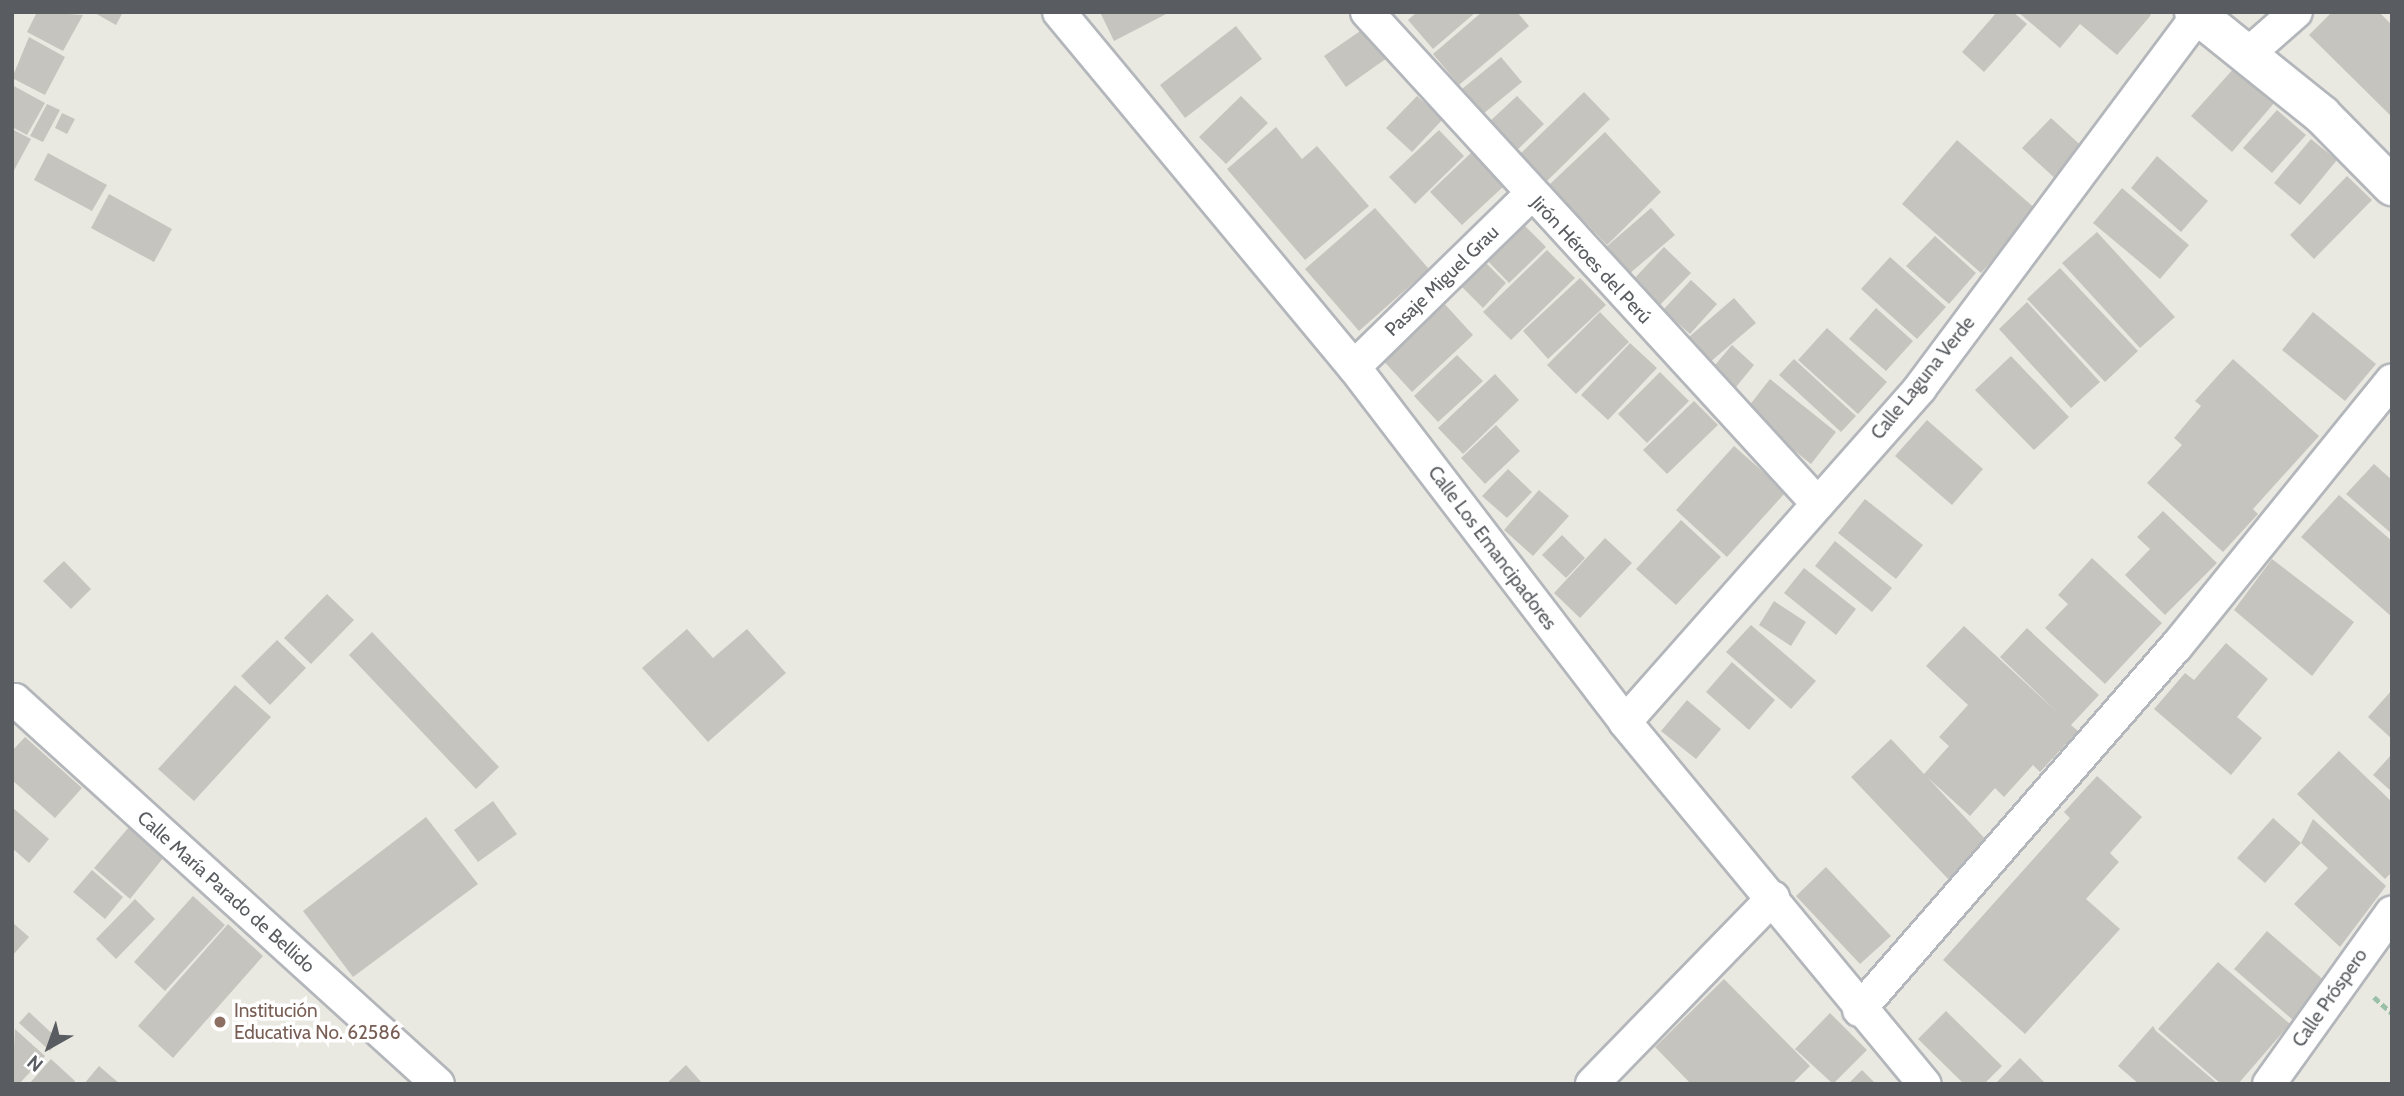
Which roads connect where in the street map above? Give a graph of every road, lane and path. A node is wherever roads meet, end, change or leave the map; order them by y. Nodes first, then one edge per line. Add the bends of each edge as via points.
1 (1059, 12) edge
2 (1367, 12) edge
3 (2296, 12) edge
4 (2196, 14) edge
5 (2247, 55) junction
6 (2392, 186) edge
7 (1530, 195) junction
8 (1354, 367) junction
9 (2392, 380) edge
10 (1818, 504) junction
11 (13, 701) edge
12 (1625, 722) junction
13 (1773, 898) junction
14 (2392, 912) edge
15 (1859, 1010) junction
16 (438, 1084) edge
17 (1592, 1084) edge
18 (1924, 1084) edge
19 (2269, 1084) edge

1 - 8 street, Calle Los Emancipadores
2 - 7 street, Jirón Héroes del Perú
3 - 5 street
4 - 5 street
4 - 10 street, Calle Laguna Verde via 1920,388
5 - 6 street via 2322,115
7 - 8 street, Pasaje Miguel Grau
7 - 10 street, Jirón Héroes del Perú
8 - 12 street, Calle Los Emancipadores
9 - 15 street via 2176,647
10 - 12 street, Calle Laguna Verde
11 - 16 street, Calle María Parado de Bellido
12 - 13 street, Calle Los Emancipadores
13 - 15 street, Calle Los Emancipadores
13 - 17 street
14 - 19 street, Calle Próspero
15 - 18 street, Calle Los Emancipadores

